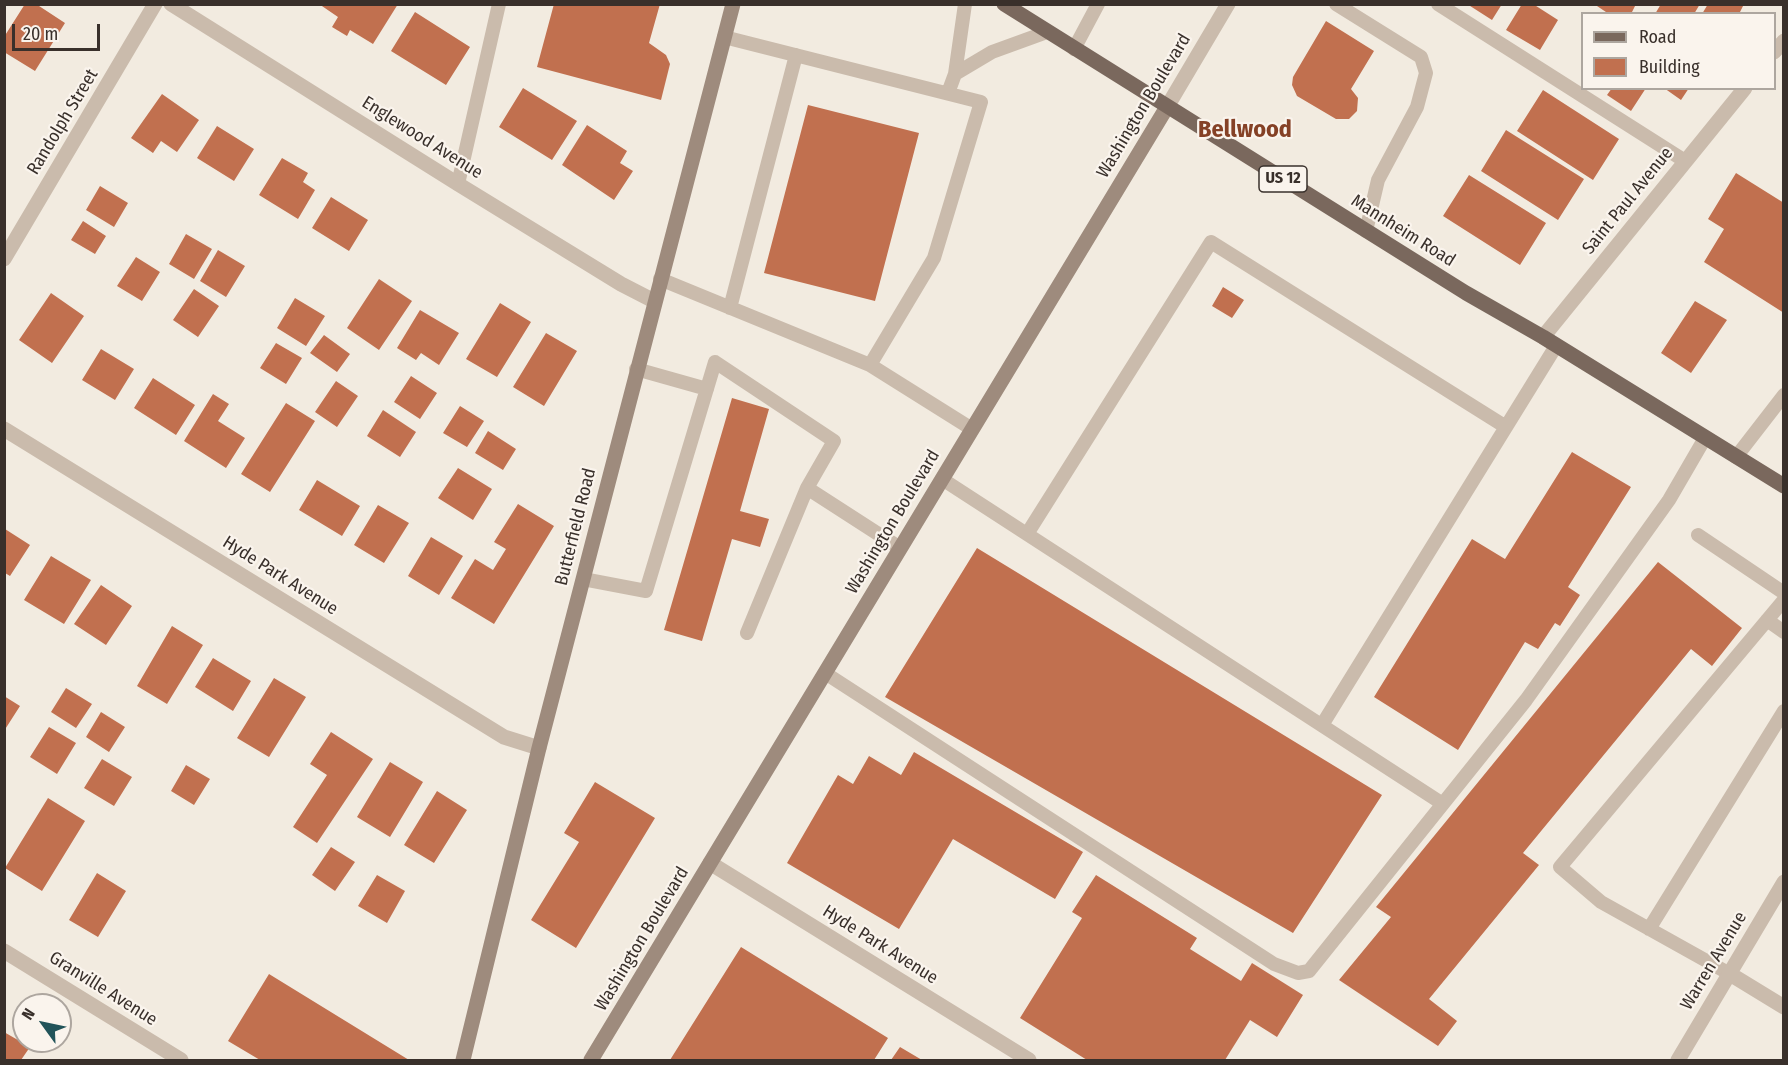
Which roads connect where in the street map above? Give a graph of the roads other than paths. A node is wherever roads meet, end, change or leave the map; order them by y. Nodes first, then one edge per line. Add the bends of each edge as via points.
1 (155, 4) edge
2 (171, 4) edge
3 (499, 4) edge
4 (733, 4) edge
5 (965, 4) edge
6 (1004, 4) edge
7 (1098, 4) edge
8 (1228, 4) edge
9 (1336, 4) edge
10 (1438, 4) edge
11 (1047, 32) junction
12 (724, 37) junction
13 (1074, 49) junction
14 (796, 55) junction
15 (955, 74) junction
16 (1742, 90) edge
17 (948, 93) junction
18 (1167, 107) junction
19 (1685, 161) junction
20 (458, 184) junction
21 (1366, 231) junction
22 (4, 259) edge
23 (660, 279) junction
24 (654, 301) junction
25 (730, 308) junction
26 (1542, 337) junction
27 (1556, 346) junction
28 (870, 365) junction
29 (636, 369) junction
30 (707, 389) junction
31 (1784, 395) edge
32 (1506, 426) junction
33 (4, 429) edge
34 (972, 429) junction
35 (1705, 438) junction
36 (1736, 457) junction
37 (942, 479) junction
38 (1784, 486) edge
39 (807, 488) junction
40 (1027, 534) junction
41 (1698, 535) dead end
42 (900, 548) junction
43 (583, 579) junction
44 (1784, 593) edge
45 (1784, 600) edge
46 (1767, 620) junction
47 (1784, 632) edge
48 (747, 633) dead end
49 (825, 673) junction
50 (1784, 711) edge
51 (1322, 725) junction
52 (538, 748) junction
53 (1443, 804) junction
54 (710, 863) junction
55 (1784, 882) edge
56 (1649, 929) junction
57 (4, 951) edge
58 (1730, 974) junction
59 (1784, 1007) edge
60 (595, 1059) edge
61 (181, 1060) edge
62 (463, 1060) edge
63 (1029, 1060) edge
64 (1678, 1060) edge

1 - 22 street, Randolph Street
2 - 20 street, Englewood Avenue
3 - 20 lane
4 - 12 main road, Butterfield Road
5 - 15 lane
6 - 11 main road, Mannheim Road / US 12
7 - 13 lane
8 - 18 street, Washington Boulevard
9 - 21 lane via 1421,57 1426,73 1417,107 1378,180
10 - 19 lane
11 - 13 main road, Mannheim Road / US 12
11 - 15 lane via 992,52
12 - 14 lane
12 - 23 main road, Butterfield Road
13 - 18 main road, Mannheim Road / US 12
14 - 17 lane
14 - 25 lane
15 - 17 lane
16 - 19 street, Saint Paul Avenue
17 - 28 lane via 981,102 934,258
18 - 21 main road, Mannheim Road / US 12
18 - 34 main road, Washington Boulevard
19 - 26 street, Saint Paul Avenue
20 - 24 street, Englewood Avenue
21 - 26 main road, Mannheim Road / US 12
23 - 24 main road, Butterfield Road
23 - 25 lane
24 - 29 main road, Butterfield Road
25 - 28 lane
26 - 27 main road, Mannheim Road / US 12
27 - 32 lane
27 - 35 main road, Mannheim Road / US 12
28 - 34 lane
29 - 30 lane
29 - 43 main road, Butterfield Road
30 - 39 lane via 715,362 834,441
30 - 43 lane via 646,591
31 - 36 lane
32 - 40 lane via 1211,243
32 - 51 lane
33 - 52 street, Hyde Park Avenue via 504,737
34 - 37 main road, Washington Boulevard
35 - 36 main road, Mannheim Road / US 12
35 - 53 lane via 1669,500 1526,700
36 - 38 main road, Mannheim Road / US 12
37 - 40 lane
37 - 42 main road, Washington Boulevard
39 - 42 lane
39 - 48 lane
40 - 51 lane
41 - 44 lane
42 - 49 main road, Washington Boulevard
43 - 52 main road, Butterfield Road
45 - 46 lane
46 - 47 lane
46 - 56 lane via 1560,867 1601,902
49 - 53 lane via 1274,964 1298,973 1309,971
49 - 54 main road, Washington Boulevard
50 - 56 lane
51 - 53 lane
52 - 62 main road, Butterfield Road
54 - 60 main road, Washington Boulevard
54 - 63 street, Hyde Park Avenue
55 - 58 street, Warren Avenue
56 - 58 lane
57 - 61 street, Granville Avenue
58 - 59 street
58 - 64 street, Warren Avenue

